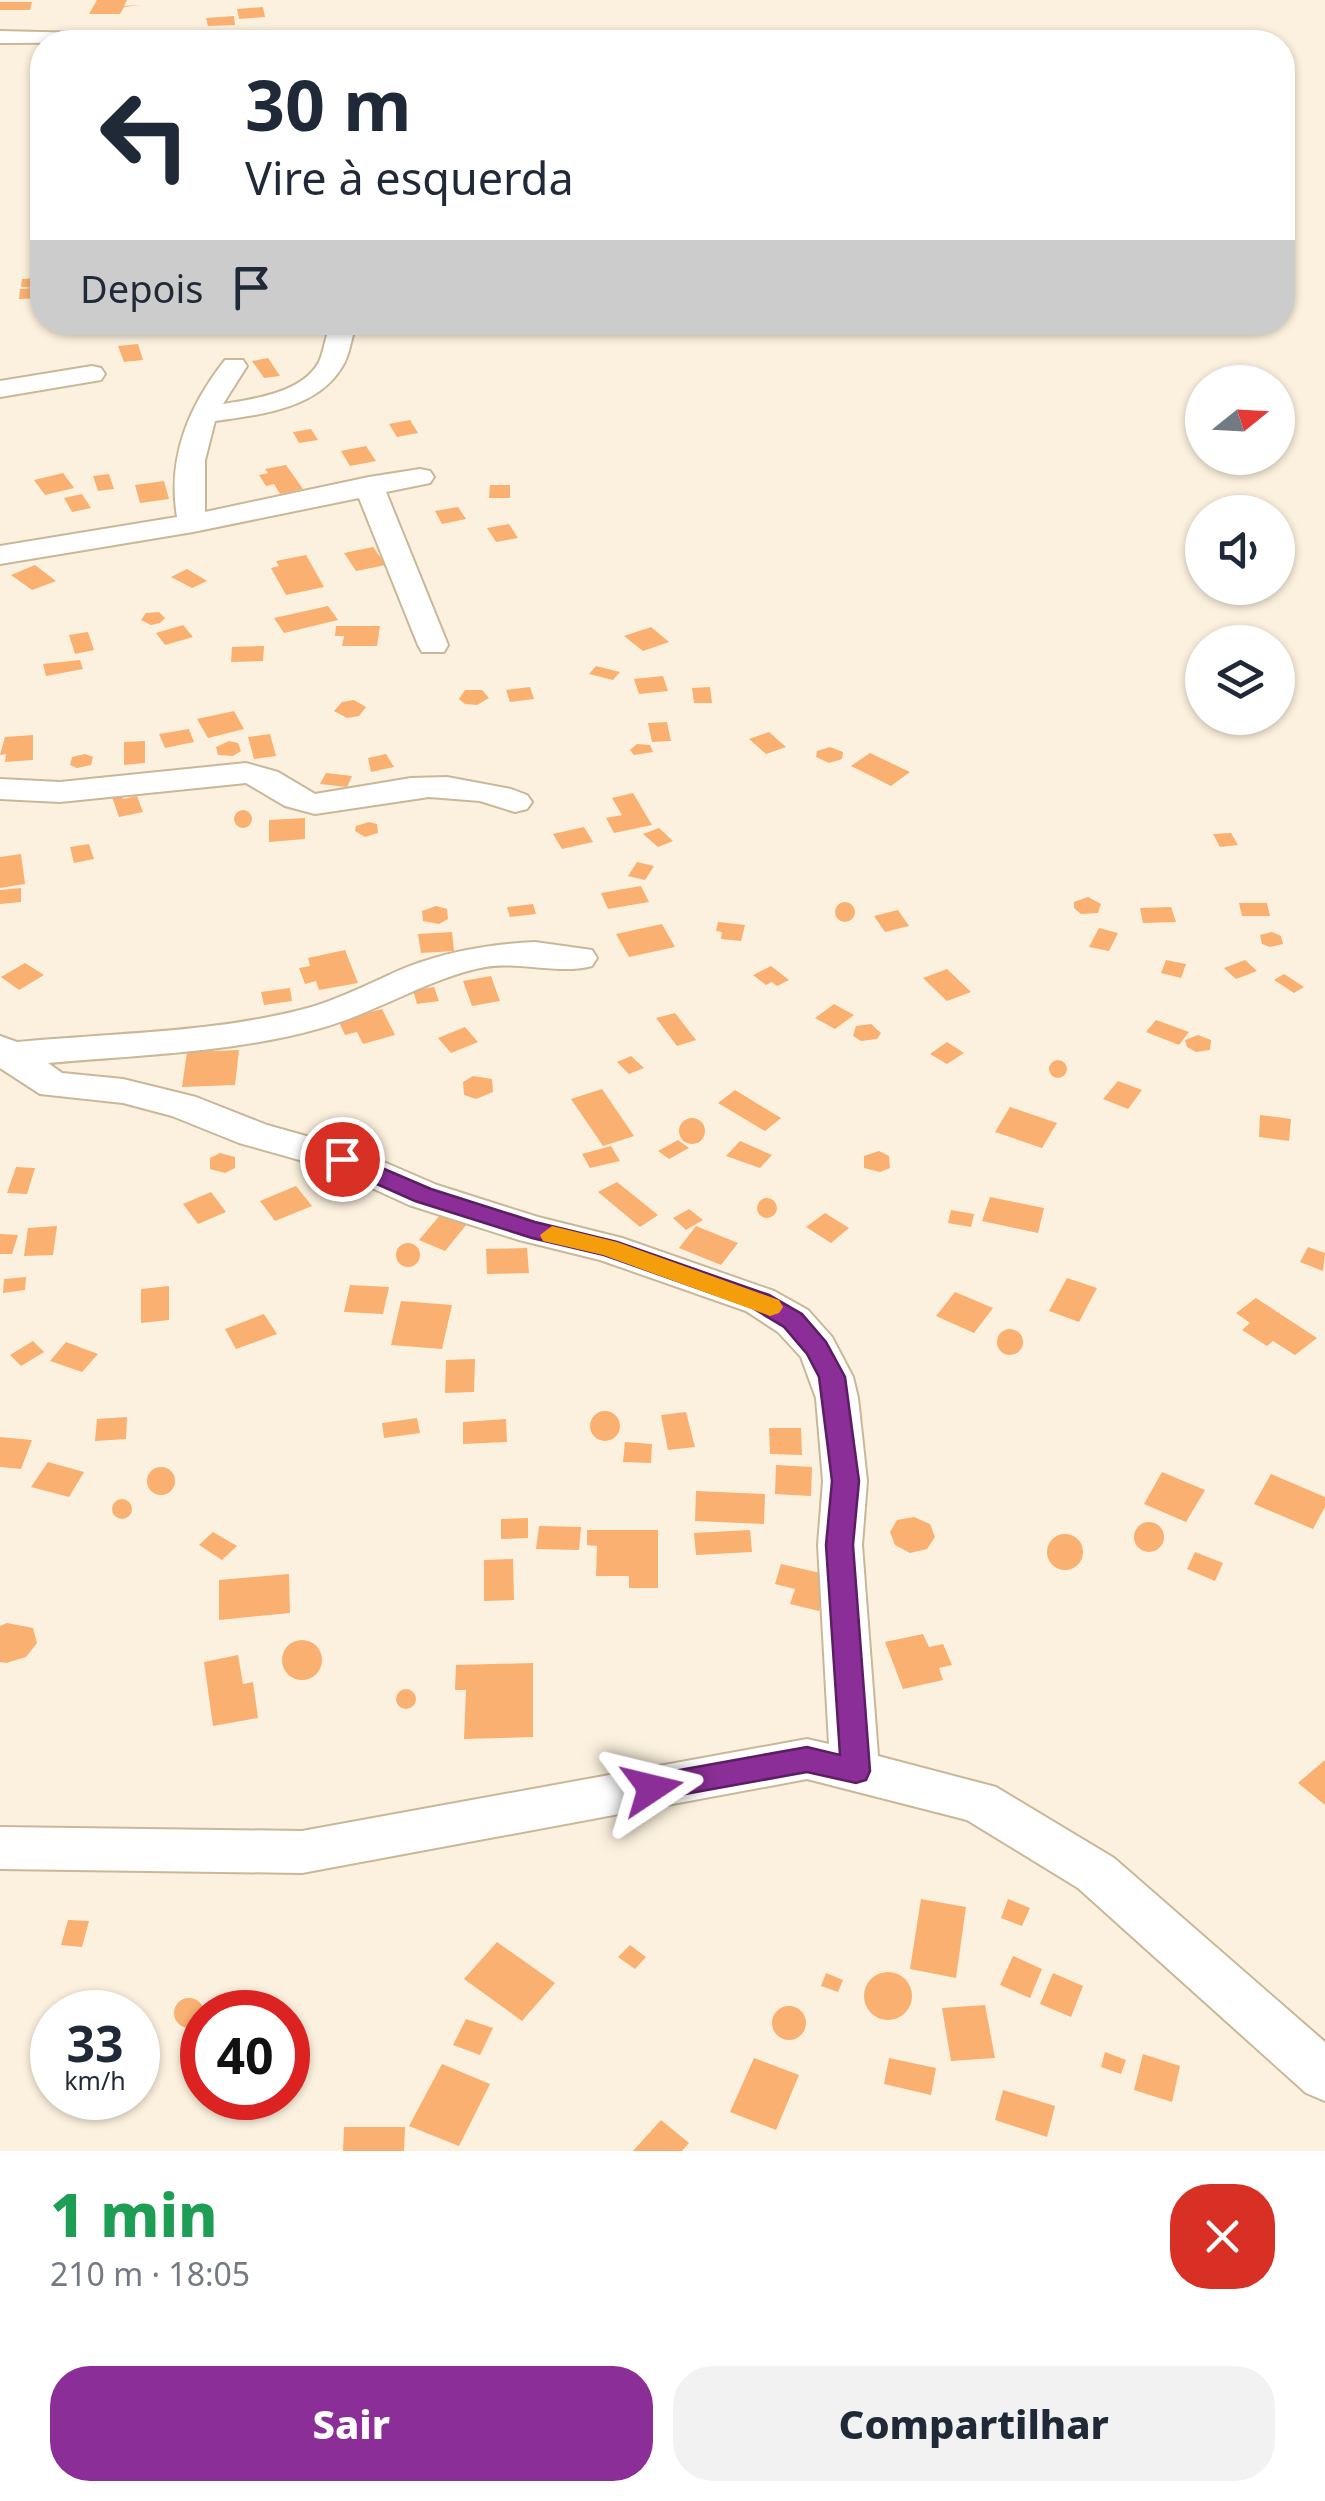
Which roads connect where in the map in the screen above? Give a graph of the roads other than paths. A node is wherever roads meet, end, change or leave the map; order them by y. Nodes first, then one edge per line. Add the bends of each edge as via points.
1 (0, 36) edge
2 (30, 37) edge
3 (340, 335) edge
4 (234, 366) dead end
5 (92, 374) dead end
6 (0, 388) edge
7 (202, 415) junction
8 (420, 477) dead end
9 (369, 486) junction
10 (193, 523) junction
11 (0, 556) edge
12 (433, 645) dead end
13 (0, 789) edge
14 (515, 802) dead end
15 (578, 958) dead end
16 (2, 1053) edge
17 (856, 1771) junction
18 (0, 1848) edge
19 (1325, 2076) edge

1 - 2 street
3 - 7 street via 330,366 309,387 257,406
4 - 7 street
5 - 6 street
7 - 10 street via 191,471
8 - 9 street
9 - 10 street
9 - 12 street
10 - 11 street
13 - 14 street via 60,792 246,773 276,782 304,803 434,788 492,792
15 - 16 street via 483,956 312,1019 217,1036
16 - 17 street via 53,1085 123,1091 184,1106 342,1159 423,1195 760,1301 793,1320 817,1348 837,1398
17 - 18 street via 807,1759 302,1852
17 - 19 street via 979,1802 1096,1873

